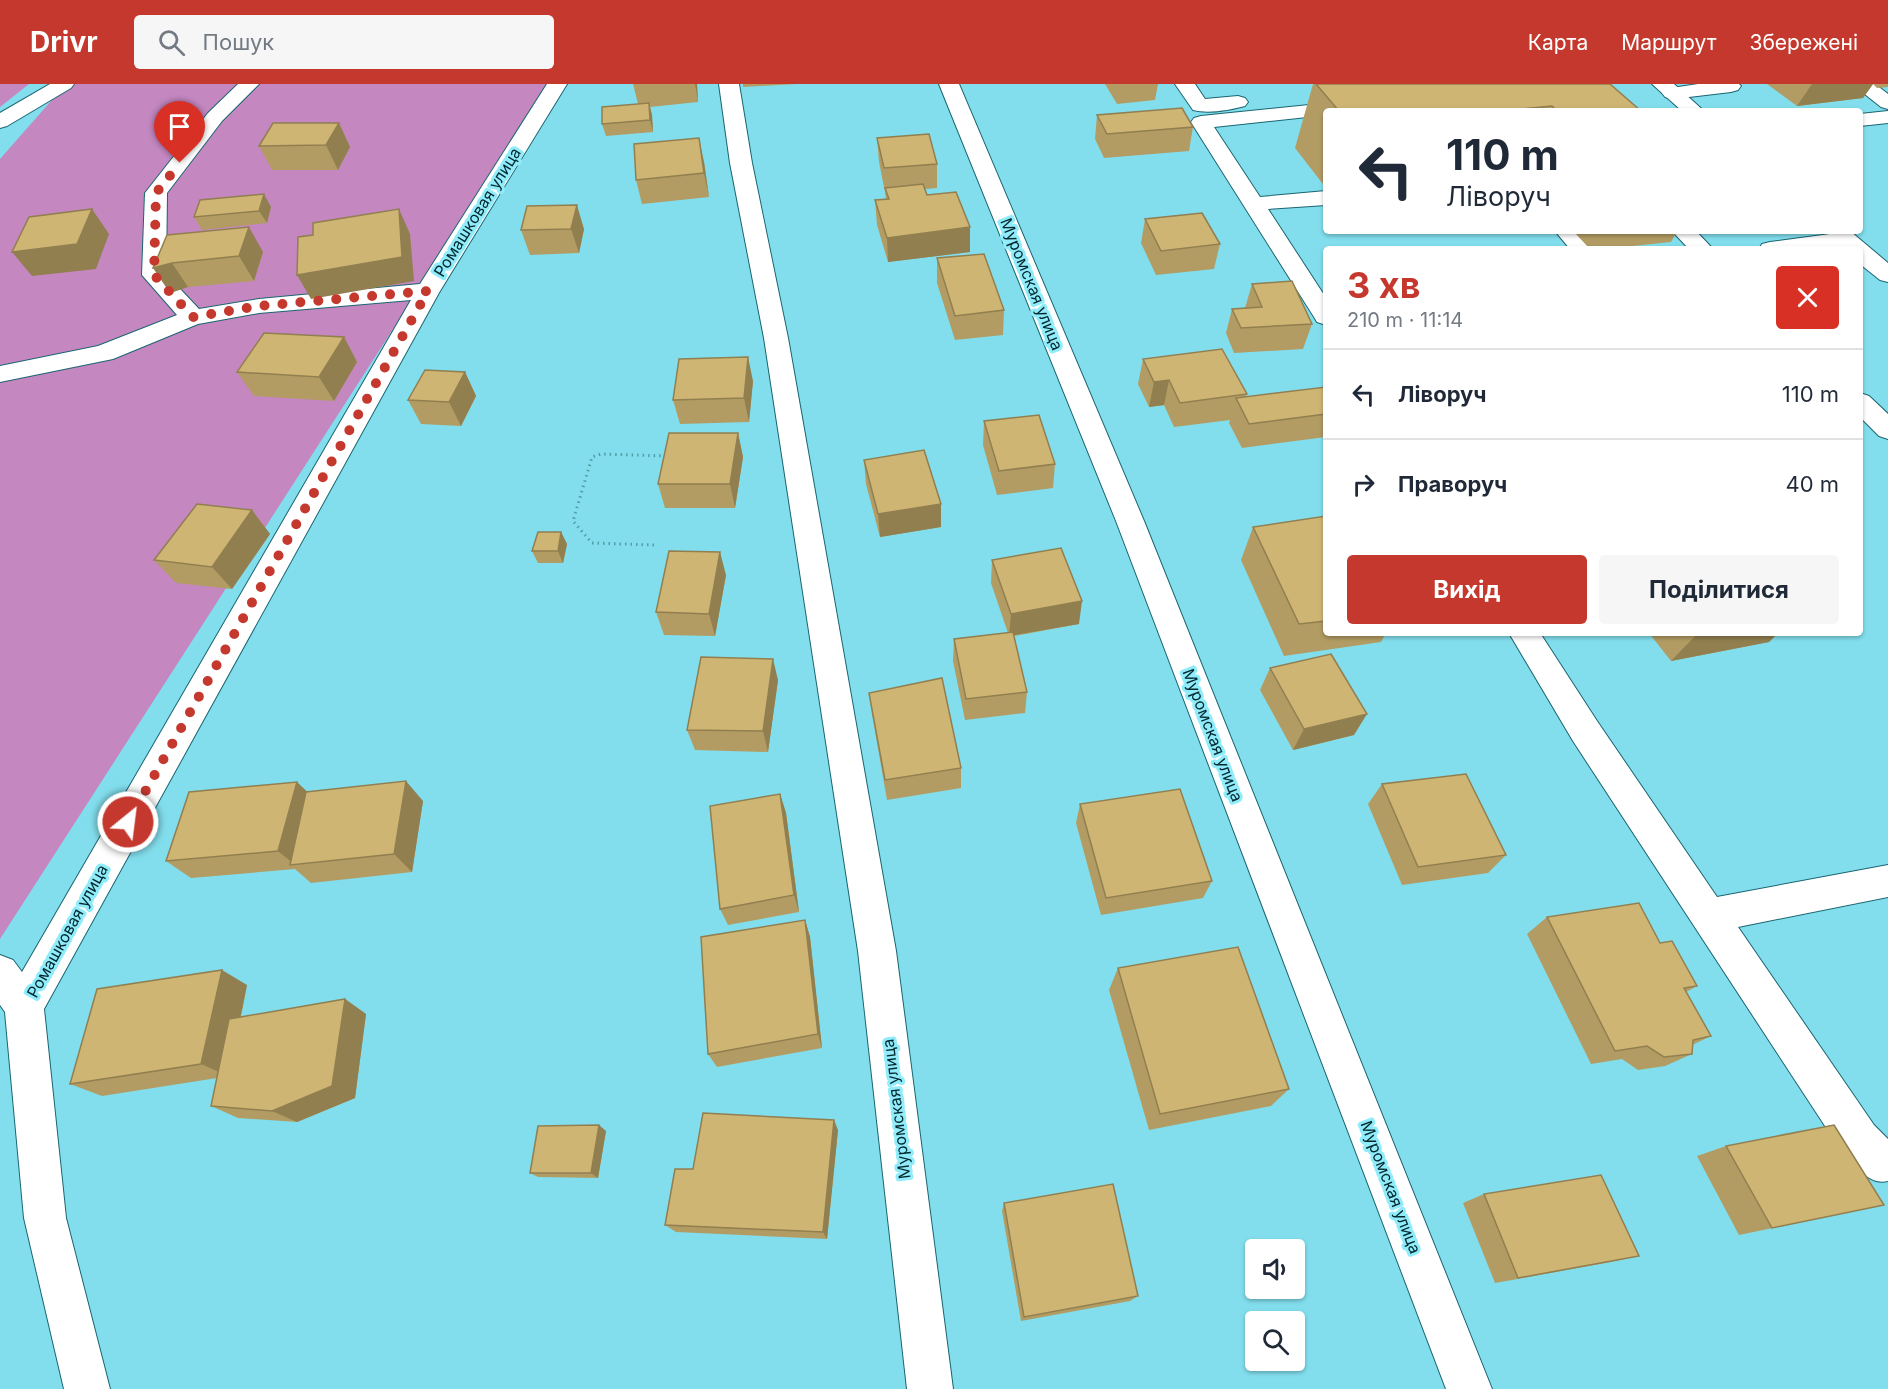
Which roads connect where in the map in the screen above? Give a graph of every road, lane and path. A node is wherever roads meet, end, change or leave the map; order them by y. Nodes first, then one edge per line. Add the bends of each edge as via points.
1 (64, 84) edge
2 (249, 84) edge
3 (557, 84) edge
4 (729, 84) edge
5 (949, 84) edge
6 (1185, 84) edge
7 (1728, 84) edge
8 (1862, 84) edge
9 (1667, 88) edge
10 (1888, 103) edge
11 (1690, 108) edge
12 (1888, 117) edge
13 (1863, 120) edge
14 (0, 122) edge
15 (1323, 198) edge
16 (1256, 204) junction
17 (1569, 234) edge
18 (1686, 234) edge
19 (1849, 243) edge
20 (1579, 246) edge
21 (1699, 246) edge
22 (1810, 246) edge
23 (1863, 254) edge
24 (1888, 275) edge
25 (428, 291) junction
26 (1318, 292) edge
27 (1323, 308) edge
28 (193, 317) junction
29 (0, 374) edge
30 (1863, 405) edge
31 (1888, 430) edge
32 (670, 456) edge
33 (654, 545) dead end
34 (1526, 636) edge
35 (1888, 881) edge
36 (1709, 916) junction
37 (0, 973) edge
38 (24, 1006) junction
39 (1888, 1160) edge
40 (87, 1389) edge
41 (930, 1389) edge
42 (1470, 1389) edge

1 - 14 street
2 - 28 street via 215,117 156,193 154,275
3 - 25 street, Ромашковая улица
4 - 41 street, Муромская улица via 776,338 877,951
5 - 42 street, Муромская улица via 1130,521
6 - 16 street via 1200,106 1361,98 1201,122
7 - 9 street via 1731,86
8 - 10 street
9 - 11 street
12 - 13 street
15 - 16 street
16 - 26 street
17 - 20 street
18 - 21 street
19 - 22 street
23 - 24 street
25 - 28 street via 259,306
25 - 38 street, Ромашковая улица
26 - 27 street
28 - 29 street via 104,353
30 - 31 street
32 - 33 path via 592,457 573,521 592,543
34 - 36 street
35 - 36 street
36 - 39 street via 1859,1140 1881,1162
37 - 38 street
38 - 40 street, Ромашковая улица via 45,1218

